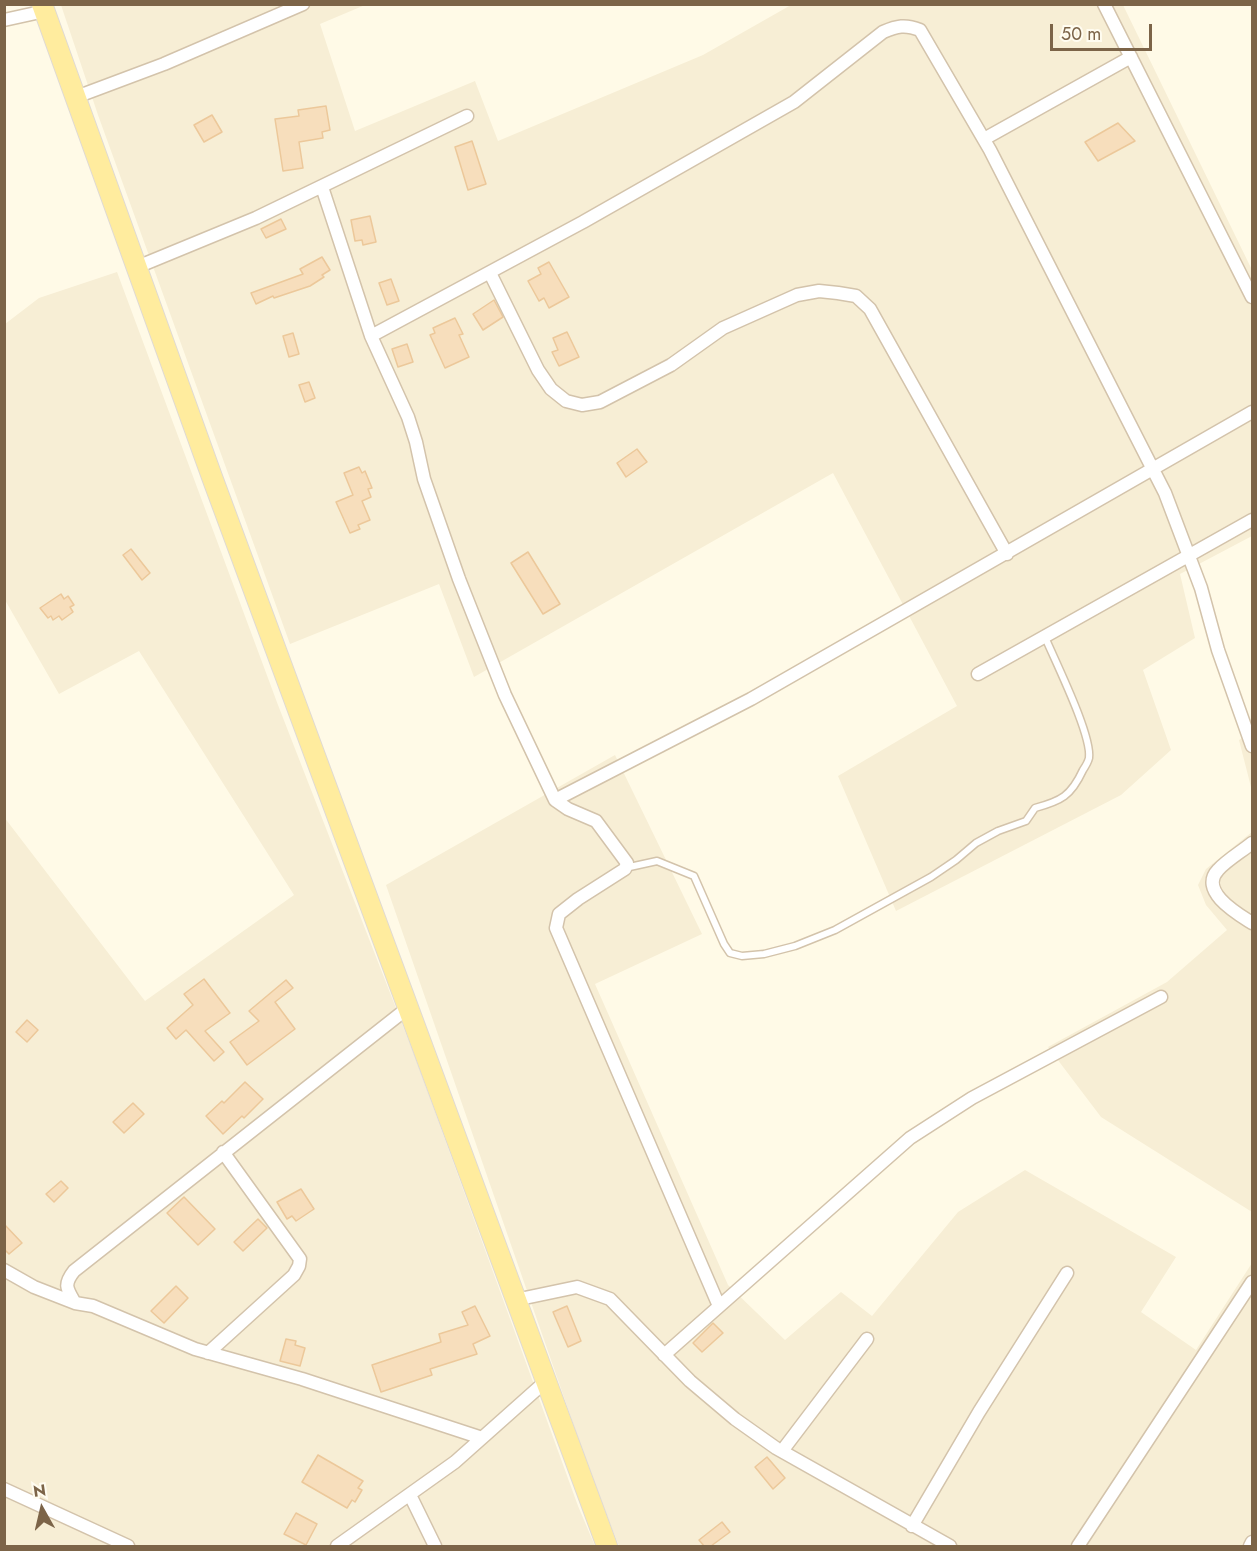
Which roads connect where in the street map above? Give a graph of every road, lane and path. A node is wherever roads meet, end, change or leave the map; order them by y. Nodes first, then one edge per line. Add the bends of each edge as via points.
1 (303, 4) edge
2 (1104, 4) edge
3 (44, 8) edge
4 (4, 20) edge
5 (1131, 57) junction
6 (76, 97) junction
7 (467, 116) dead end
8 (984, 139) junction
9 (322, 187) junction
10 (137, 267) junction
11 (490, 273) junction
12 (1252, 297) edge
13 (371, 336) junction
14 (1252, 412) edge
15 (1153, 469) junction
16 (1252, 520) edge
17 (1006, 554) junction
18 (1189, 557) junction
19 (1045, 637) junction
20 (978, 674) dead end
21 (1252, 746) edge
22 (555, 800) junction
23 (1252, 843) edge
24 (625, 869) junction
25 (1252, 923) edge
26 (1161, 997) dead end
27 (409, 1007) junction
28 (223, 1152) junction
29 (4, 1270) edge
30 (1067, 1274) dead end
31 (1252, 1282) edge
32 (515, 1300) junction
33 (75, 1303) junction
34 (719, 1306) junction
35 (867, 1339) dead end
36 (208, 1353) junction
37 (664, 1355) junction
38 (546, 1381) junction
39 (482, 1438) junction
40 (782, 1451) junction
41 (4, 1489) edge
42 (410, 1495) junction
43 (912, 1526) junction
44 (1252, 1542) edge
45 (345, 1544) edge
46 (128, 1546) edge
47 (435, 1546) edge
48 (608, 1546) edge
49 (950, 1546) edge
50 (1078, 1546) edge
51 (1250, 1546) edge

1 - 6 street
2 - 5 street
3 - 4 street
3 - 6 main road
5 - 8 street
5 - 12 street
6 - 10 main road
7 - 9 street
8 - 11 street via 920,30 896,26 794,102
8 - 15 street
9 - 10 street
9 - 13 street
10 - 27 main road
11 - 13 street
11 - 17 street via 551,389 566,401 582,405 600,402 671,365 723,328 797,295 819,291 856,296 870,309
13 - 22 street via 408,417 428,494 500,685
14 - 15 street
15 - 17 street
15 - 18 street
16 - 18 street
17 - 22 street via 752,699
18 - 19 street
18 - 21 street
19 - 20 street
19 - 24 lane via 1085,734 1089,758 1069,794 1035,808 1026,821 976,843 931,878 825,934 795,946 742,956 730,953 724,944 694,876 657,861
22 - 24 street via 596,822 626,862
23 - 25 street via 1218,870 1212,885 1233,911
24 - 34 street via 559,914 556,928
26 - 34 street via 938,1118 910,1138
27 - 28 street
27 - 32 main road
28 - 33 street via 74,1271 66,1288
28 - 36 street via 300,1259 294,1275
29 - 33 street
30 - 43 street
31 - 50 street
32 - 37 street via 577,1287 598,1294 615,1304
32 - 38 main road
33 - 36 street via 93,1306
34 - 37 street
35 - 40 street
36 - 39 street via 302,1379
37 - 40 street via 735,1419
38 - 39 street
38 - 48 main road
39 - 42 street
40 - 43 street
41 - 46 street
42 - 45 street
42 - 47 street
43 - 49 street
44 - 51 street

